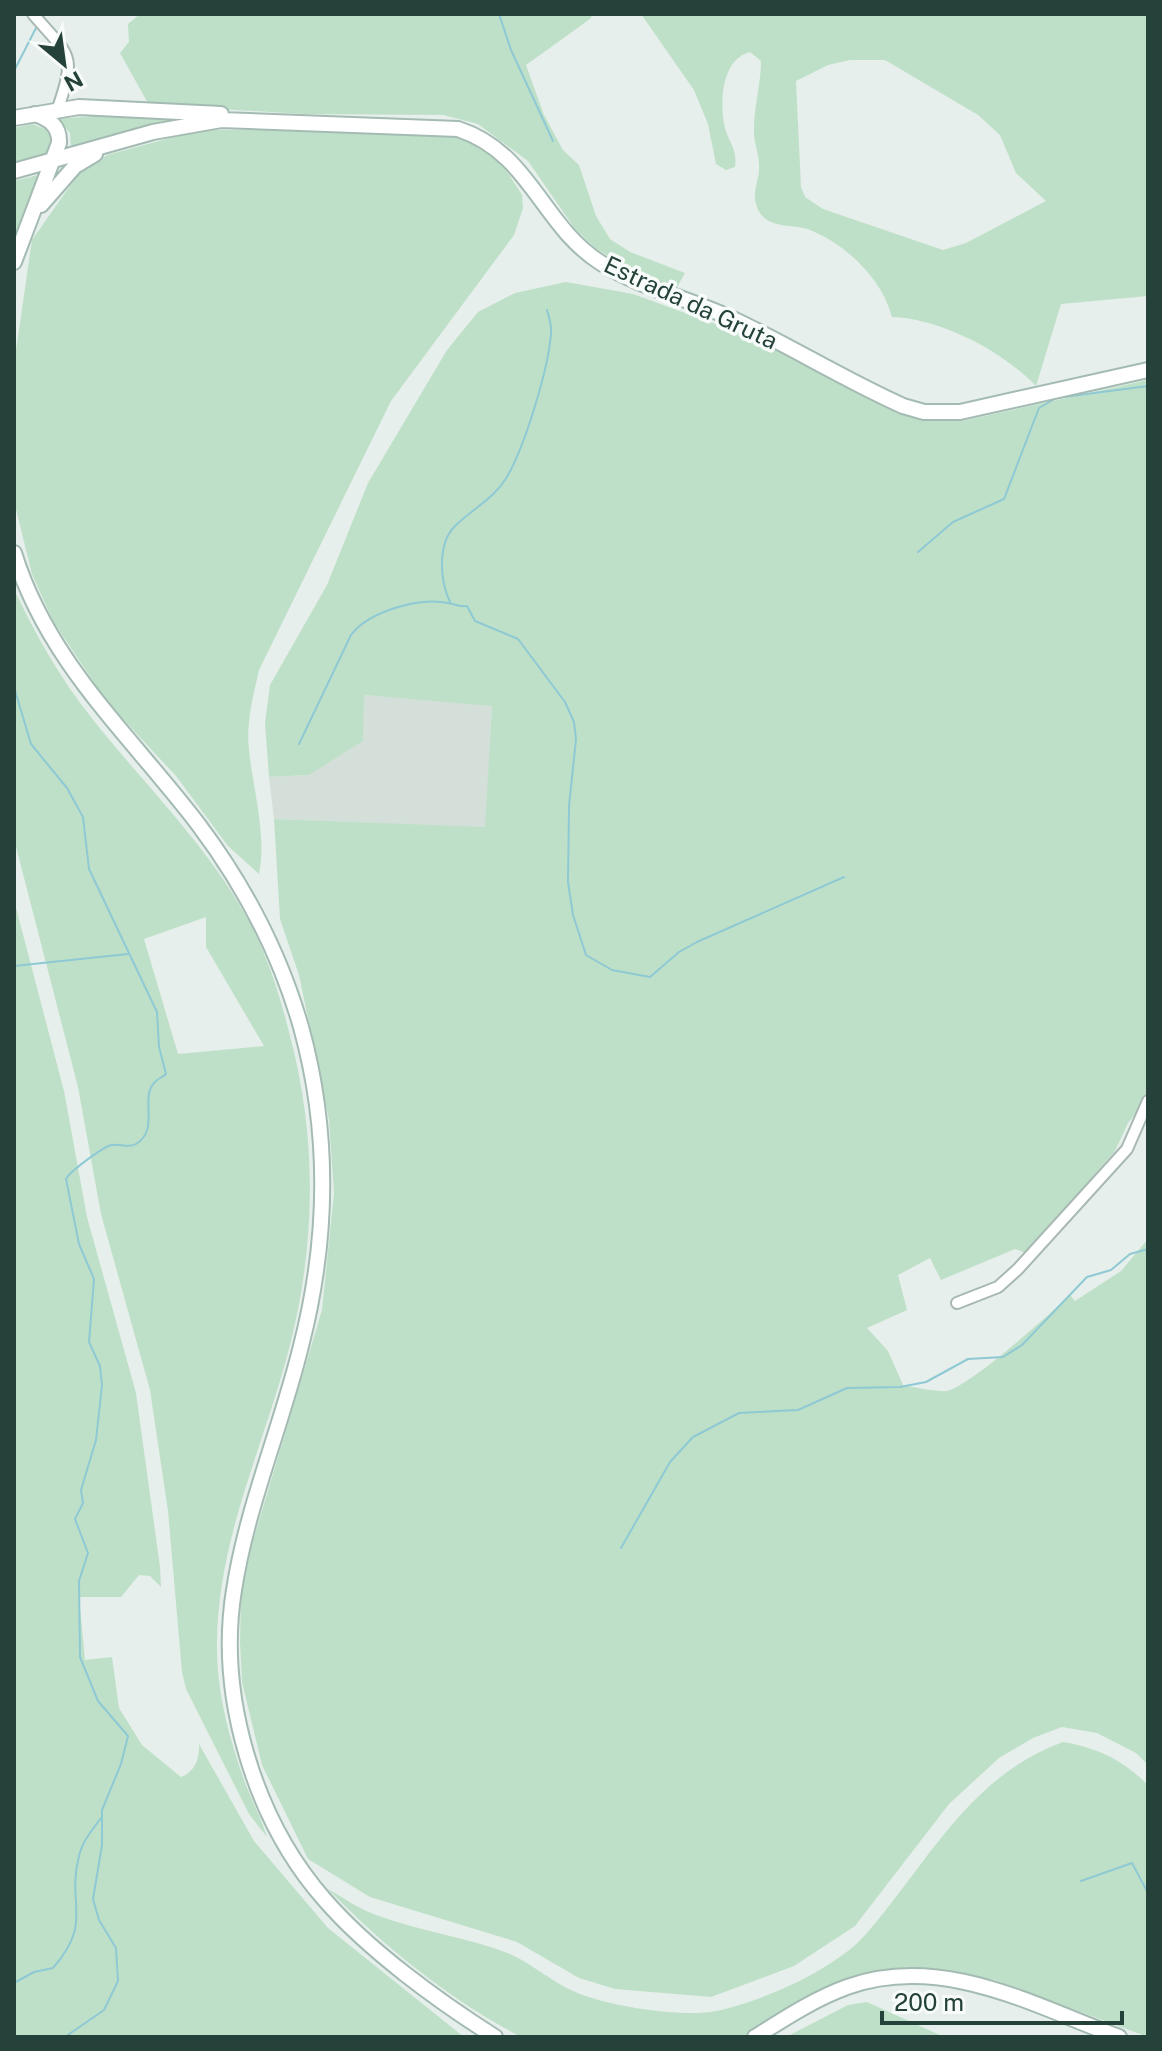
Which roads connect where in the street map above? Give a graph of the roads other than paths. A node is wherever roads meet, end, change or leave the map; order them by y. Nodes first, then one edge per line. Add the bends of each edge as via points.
1 (33, 14) edge
2 (58, 108) junction
3 (35, 114) junction
4 (14, 118) edge
5 (269, 121) junction
6 (120, 142) junction
7 (53, 160) junction
8 (14, 171) edge
9 (28, 222) junction
10 (14, 262) edge
11 (1148, 370) edge
12 (14, 553) edge
13 (1148, 1101) edge
14 (957, 1303) dead end
15 (495, 2037) edge
16 (755, 2037) edge
17 (1119, 2037) edge

1 - 2 street via 69,59 70,74
2 - 3 main road
2 - 5 main road via 206,112
3 - 4 main road
3 - 7 main road via 59,133
5 - 6 main road via 192,123
5 - 11 main road, Estrada da Gruta via 416,125 471,133 519,167 567,237 601,263 734,319 862,387 924,412 960,412
6 - 7 main road
6 - 9 main road via 75,166
7 - 8 main road
7 - 9 main road
9 - 10 main road
12 - 15 main road via 34,606 84,688 199,825 246,895 275,955 308,1055 323,1179 318,1258 301,1347 247,1530 231,1616 232,1683 251,1763 277,1827 323,1898 361,1936
13 - 14 street via 1127,1149 1018,1269 998,1287
16 - 17 main road via 835,1992 913,1976 977,1984

